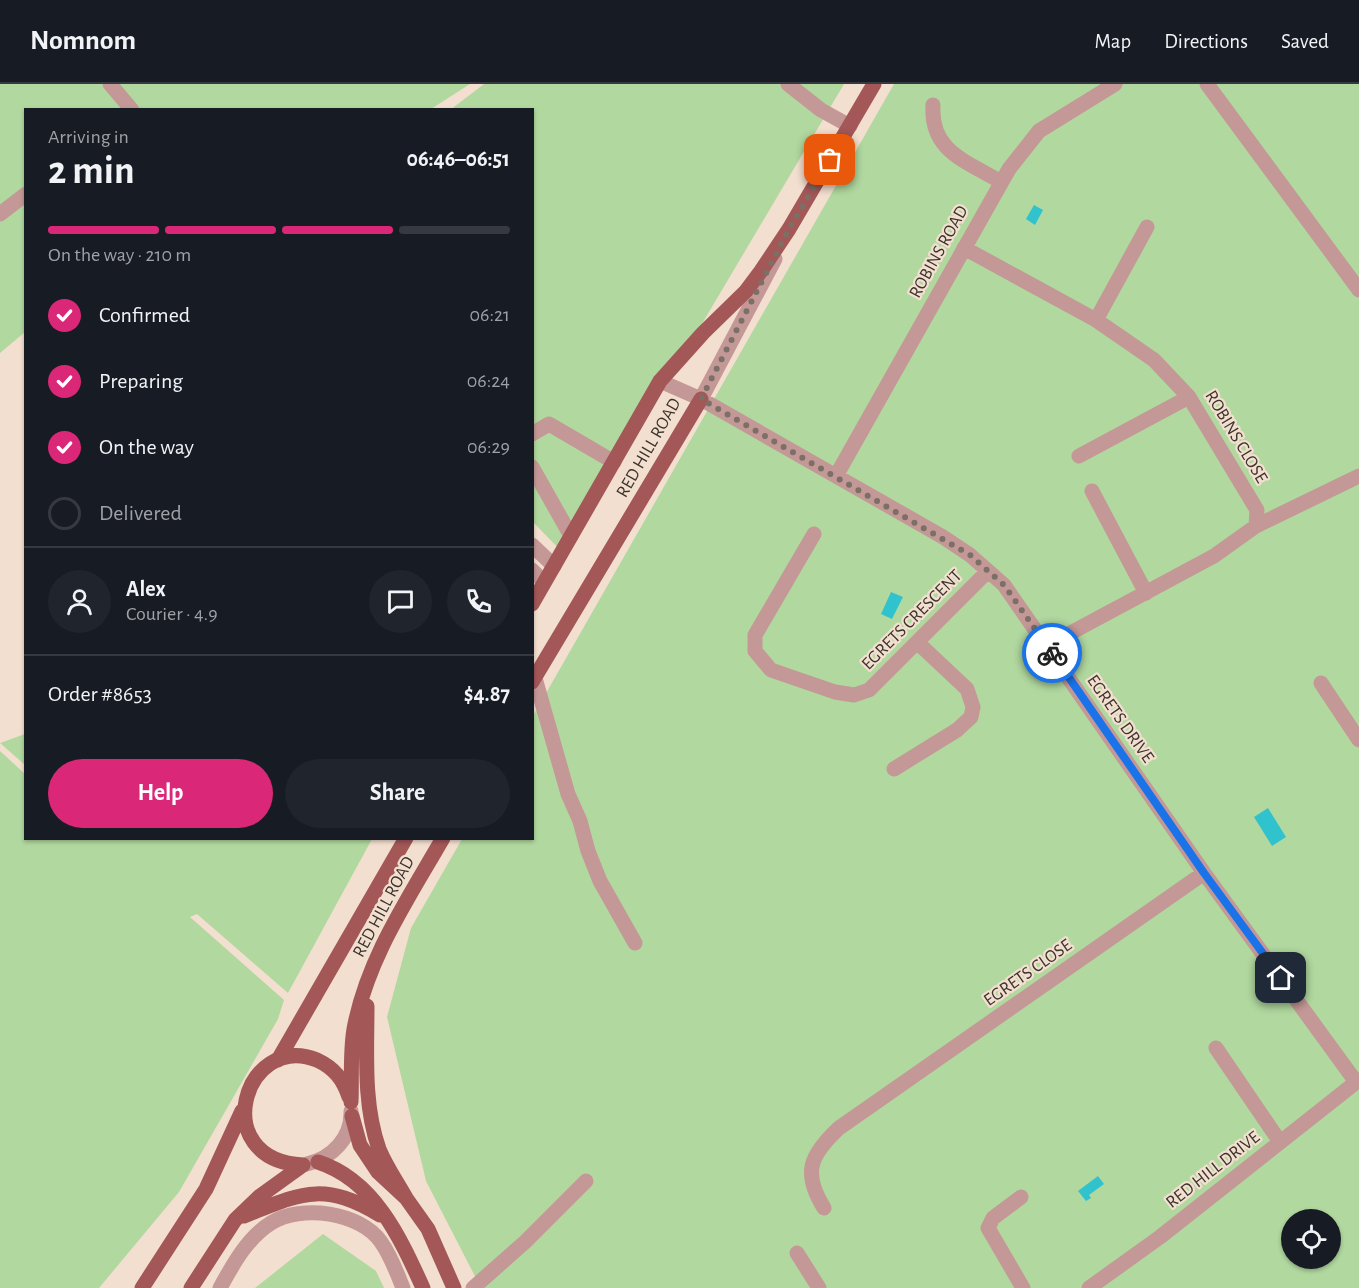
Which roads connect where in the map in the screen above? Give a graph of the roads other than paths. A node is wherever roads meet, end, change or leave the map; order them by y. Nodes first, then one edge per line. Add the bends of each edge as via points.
1 (110, 84) edge
2 (788, 84) edge
3 (874, 84) edge
4 (1115, 84) edge
5 (1207, 84) edge
6 (933, 105) dead end
7 (130, 108) edge
8 (850, 126) junction
9 (1001, 182) junction
10 (24, 196) edge
11 (0, 214) edge
12 (1147, 227) dead end
13 (789, 229) junction
14 (964, 248) junction
15 (1359, 290) edge
16 (1096, 320) junction
17 (660, 381) junction
18 (1189, 397) junction
19 (701, 399) junction
20 (534, 433) edge
21 (1078, 456) dead end
22 (614, 462) junction
23 (534, 471) edge
24 (836, 476) junction
25 (1359, 476) edge
26 (1092, 491) dead end
27 (1256, 526) junction
28 (814, 534) dead end
29 (571, 536) junction
30 (534, 547) edge
31 (554, 566) junction
32 (988, 571) junction
33 (534, 572) edge
34 (544, 582) junction
35 (1146, 592) junction
36 (534, 600) edge
37 (918, 643) junction
38 (1048, 645) junction
39 (534, 680) edge
40 (1320, 683) dead end
41 (1359, 740) edge
42 (894, 769) dead end
43 (405, 840) edge
44 (442, 840) edge
45 (1204, 873) junction
46 (634, 943) dead end
47 (366, 985) junction
48 (1216, 1048) dead end
49 (278, 1060) junction
50 (1358, 1081) edge
51 (243, 1109) junction
52 (351, 1109) junction
53 (1280, 1142) junction
54 (310, 1163) junction
55 (585, 1181) dead end
56 (1021, 1197) dead end
57 (406, 1198) junction
58 (824, 1208) dead end
59 (235, 1220) junction
60 (390, 1221) junction
61 (797, 1253) dead end
62 (142, 1288) edge
63 (191, 1288) edge
64 (220, 1288) edge
65 (403, 1288) edge
66 (423, 1288) edge
67 (455, 1288) edge
68 (473, 1288) edge
69 (819, 1288) edge
70 (1023, 1288) edge
71 (1089, 1288) edge

1 - 7 street
2 - 8 street via 821,110
3 - 8 main road, RED HILL ROAD
4 - 9 street, ROBINS ROAD via 1039,131
5 - 15 street
6 - 9 street via 934,131 939,140
8 - 13 main road, RED HILL ROAD
9 - 14 street, ROBINS ROAD
10 - 11 street
12 - 16 street
13 - 17 main road, RED HILL ROAD via 746,291
13 - 19 street, RED HILL ROAD
14 - 16 street, ROBINS CLOSE
14 - 24 street, ROBINS ROAD
16 - 18 street, ROBINS CLOSE via 1154,360
17 - 19 street, EGRETS DRIVE
17 - 22 main road, RED HILL ROAD
18 - 21 street
18 - 27 street, ROBINS CLOSE via 1257,510
19 - 24 street, EGRETS DRIVE
19 - 39 main road, RED HILL ROAD
20 - 22 street via 549,424
22 - 29 main road, RED HILL ROAD
23 - 29 street
24 - 32 street, EGRETS DRIVE via 944,537
25 - 27 street
26 - 35 street
27 - 35 street via 1214,556
28 - 37 street, EGRETS CRESCENT via 755,635 755,651 762,661 771,670 855,695 869,690
29 - 31 main road, RED HILL ROAD
30 - 31 street
31 - 34 main road, RED HILL ROAD
32 - 37 street, EGRETS CRESCENT
32 - 38 street, EGRETS DRIVE via 1004,585
33 - 34 street
34 - 36 main road, RED HILL ROAD
35 - 38 street
37 - 42 street via 967,689 973,706 971,717
38 - 45 street, EGRETS DRIVE
39 - 46 street via 588,851
40 - 41 street
43 - 49 main road, RED HILL ROAD
44 - 47 main road, RED HILL ROAD via 378,954
45 - 50 street, EGRETS DRIVE
45 - 58 street, EGRETS CLOSE via 839,1128 824,1142 810,1174 814,1192
47 - 52 main road, RED HILL ROAD via 354,1030
47 - 57 main road via 367,1075 373,1130
48 - 53 street
49 - 51 main road via 254,1079
49 - 52 main road via 310,1058 326,1064 338,1074
50 - 53 street, RED HILL DRIVE
51 - 54 main road via 248,1131 260,1150 287,1164
51 - 62 main road via 206,1189
52 - 54 street via 341,1144
52 - 57 main road via 360,1145 378,1172
53 - 71 street, RED HILL DRIVE
54 - 59 main road via 260,1196
54 - 60 main road via 343,1172
55 - 68 street
56 - 70 street via 993,1218 988,1228
57 - 67 main road via 428,1229
59 - 60 main road via 293,1198 319,1194 345,1196
59 - 63 main road
60 - 66 main road
61 - 69 street
64 - 65 street via 258,1233 281,1218 301,1214 333,1216 365,1227 381,1242

